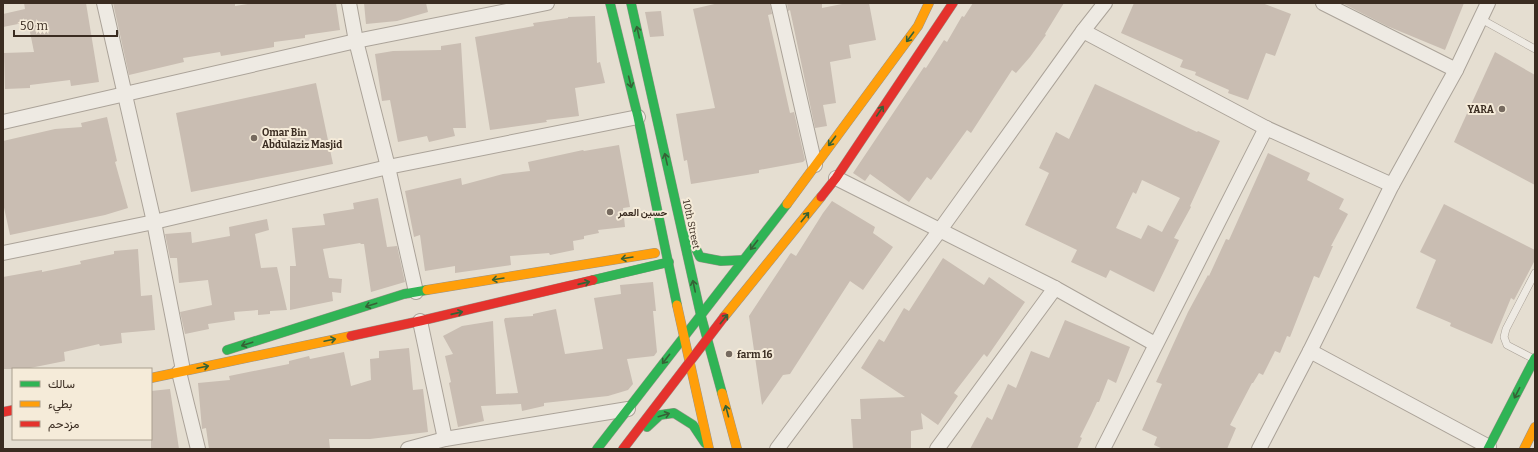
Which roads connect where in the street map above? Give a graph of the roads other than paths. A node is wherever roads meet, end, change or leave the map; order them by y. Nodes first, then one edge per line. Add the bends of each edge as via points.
1 (104, 3) edge
2 (349, 3) edge
3 (547, 3) edge
4 (610, 3) edge
5 (631, 3) edge
6 (778, 3) edge
7 (929, 3) edge
8 (953, 3) edge
9 (1105, 3) edge
10 (1488, 3) edge
11 (1327, 4) edge
12 (1481, 19) junction
13 (1083, 31) junction
14 (356, 41) junction
15 (1535, 49) edge
16 (1456, 70) junction
17 (124, 94) junction
18 (638, 117) junction
19 (3, 122) edge
20 (1266, 128) junction
21 (815, 165) junction
22 (388, 167) junction
23 (836, 178) junction
24 (1392, 185) junction
25 (677, 211) junction
26 (154, 222) junction
27 (940, 230) junction
28 (665, 252) junction
29 (3, 253) edge
30 (743, 260) junction
31 (669, 262) junction
32 (1535, 273) edge
33 (1055, 288) junction
34 (416, 292) junction
35 (700, 316) junction
36 (420, 321) junction
37 (685, 335) junction
38 (707, 339) junction
39 (1155, 344) junction
40 (1310, 351) junction
41 (219, 353) dead end
42 (204, 358) dead end
43 (1535, 359) edge
44 (690, 363) junction
45 (180, 368) junction
46 (152, 370) edge
47 (152, 378) edge
48 (628, 409) junction
49 (1535, 426) edge
50 (445, 440) junction
51 (1489, 448) edge
52 (198, 449) edge
53 (408, 449) edge
54 (597, 449) edge
55 (623, 449) edge
56 (709, 449) edge
57 (737, 449) edge
58 (777, 449) edge
59 (937, 449) edge
60 (1103, 449) edge
61 (1259, 449) edge
62 (1524, 449) edge

1 - 17 street
2 - 14 street
3 - 14 street
4 -> 18 main road
25 -> 5 main road, 10th Street
6 - 21 street
7 -> 21 main road via 918,26
23 -> 8 main road
9 - 13 street
10 - 12 street
11 - 16 street
12 - 15 lane
12 - 16 street
13 - 20 street
13 - 27 street
14 - 17 street
14 - 22 street
16 - 24 street
17 - 19 street
17 - 26 street
18 - 22 street
18 - 28 main road
20 - 24 street
20 - 39 street
21 -> 30 main road
22 - 26 street
22 - 34 street
23 - 27 street
38 -> 23 main road
24 - 40 street
25 - 30 main road via 700,257 721,261
35 -> 25 main road, 10th Street
26 - 29 street
26 - 45 street
27 - 33 street
27 - 58 street
28 - 31 main road
28 -> 34 main road
30 - 35 main road
36 -> 31 main road
31 - 37 main road
32 - 43 lane via 1504,337 1507,345
33 - 39 street
33 - 59 street
34 -> 41 main road
35 - 37 main road
35 - 38 main road, 10th Street
45 -> 36 main road
36 - 50 street
37 - 44 main road
37 -> 48 main road
38 - 44 main road
57 -> 38 main road, 10th Street
39 - 60 street
40 - 51 street
40 - 61 street
42 - 45 main road
43 -> 51 main road
44 - 55 main road
44 - 56 main road
45 - 46 main road
45 - 47 main road
45 - 52 street
48 - 50 street
48 - 54 main road
49 - 62 main road
50 - 53 street
55 -> 56 main road via 660,415 674,413 693,425

